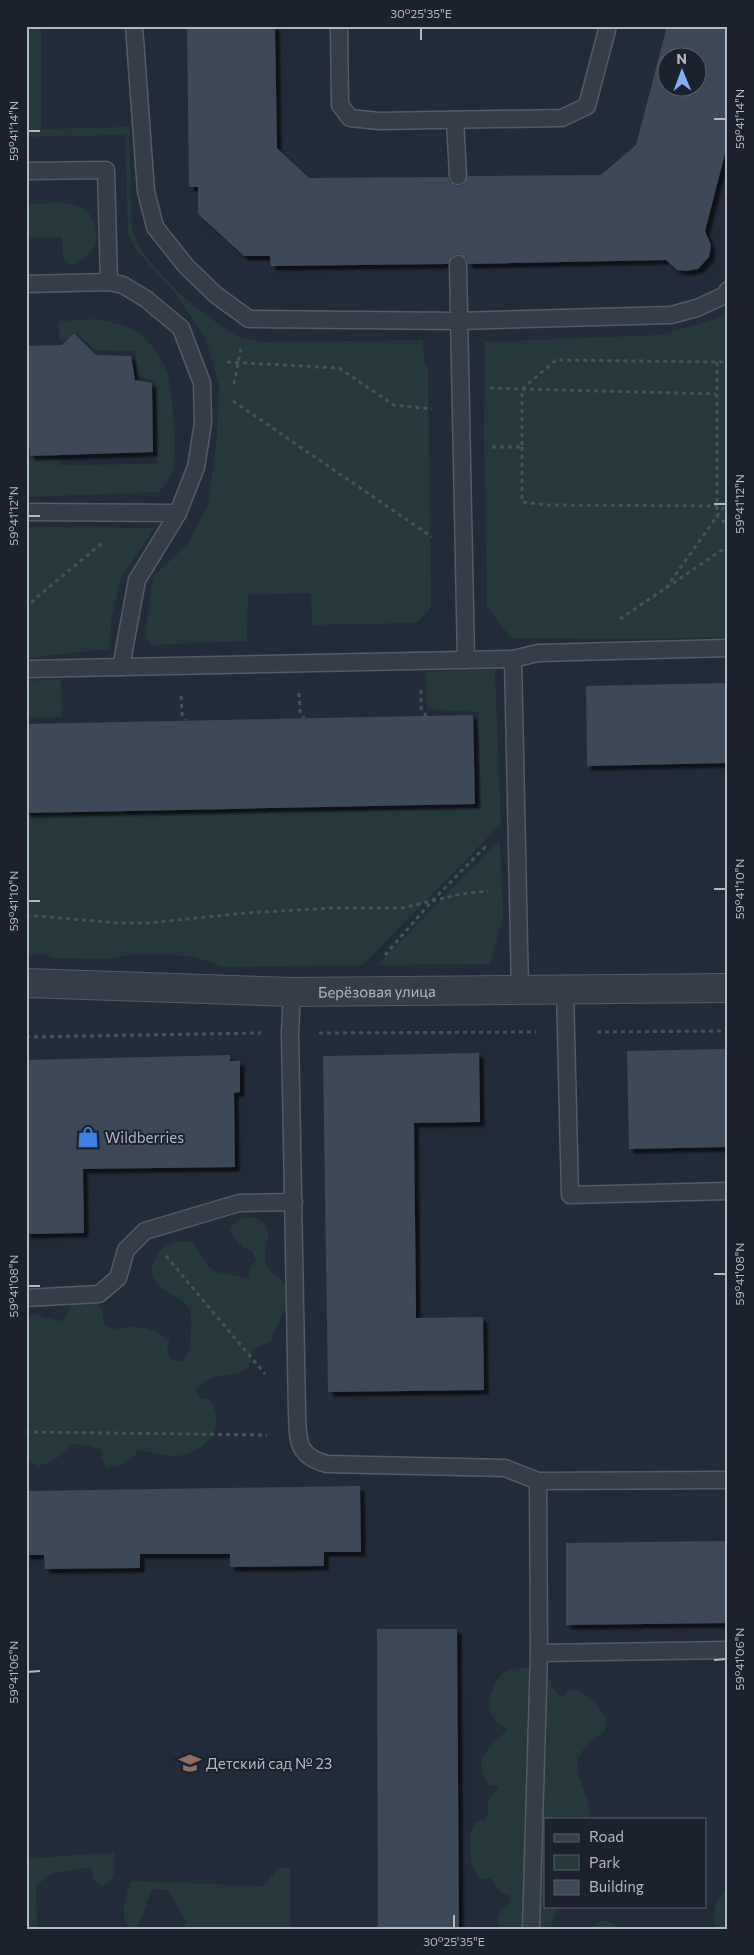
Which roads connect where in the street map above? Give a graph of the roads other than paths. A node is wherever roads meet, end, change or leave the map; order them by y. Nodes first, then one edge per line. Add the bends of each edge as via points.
1 (134, 26) edge
2 (339, 26) edge
3 (608, 26) edge
4 (455, 120) junction
5 (26, 171) edge
6 (458, 176) dead end
7 (458, 264) dead end
8 (109, 282) junction
9 (26, 284) edge
10 (728, 290) edge
11 (459, 320) junction
12 (26, 512) edge
13 (178, 513) junction
14 (728, 648) edge
15 (513, 659) junction
16 (466, 660) junction
17 (121, 668) junction
18 (26, 669) edge
19 (26, 983) edge
20 (728, 988) edge
21 (566, 990) junction
22 (520, 991) junction
23 (292, 992) junction
24 (728, 1191) edge
25 (294, 1202) junction
26 (26, 1298) edge
27 (728, 1480) edge
28 (538, 1481) junction
29 (728, 1650) edge
30 (539, 1653) junction
31 (531, 1929) edge

1 - 11 lane via 146,191 155,227 186,266 216,295 249,319
2 - 4 lane via 340,105 350,118
3 - 4 lane via 587,106 562,118
4 - 6 lane
5 - 8 lane via 106,170
7 - 11 lane
8 - 9 lane
8 - 13 lane via 124,286 146,299 181,328 202,383 203,423 196,466
10 - 11 lane via 725,295 672,315
11 - 16 lane
12 - 13 lane
13 - 17 lane via 137,580
14 - 15 lane via 538,653
15 - 16 lane
15 - 22 lane
16 - 17 lane
17 - 18 lane
19 - 23 street, Берёзовая улица
20 - 21 street, Берёзовая улица
21 - 22 street, Берёзовая улица
21 - 24 lane via 570,1195
22 - 23 street, Берёзовая улица
23 - 25 lane
25 - 26 lane via 239,1203 144,1231 126,1250 118,1278 99,1294
25 - 28 lane via 297,1412 302,1450 312,1460 327,1464 505,1468
27 - 28 lane
28 - 30 lane
29 - 30 lane
30 - 31 lane

